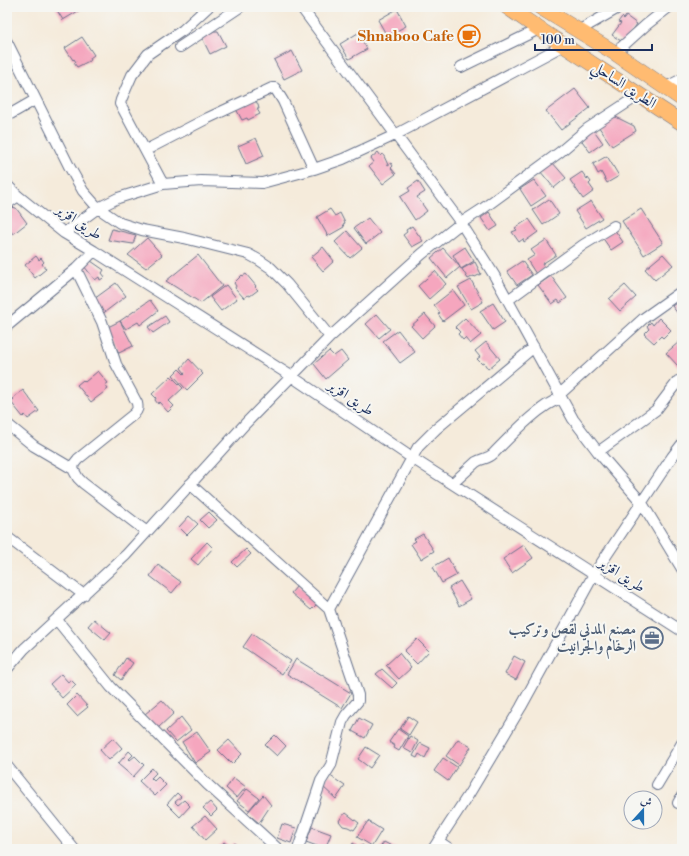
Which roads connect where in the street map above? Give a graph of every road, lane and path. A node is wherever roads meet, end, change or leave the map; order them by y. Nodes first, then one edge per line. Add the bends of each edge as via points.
1 (208, 7) edge
2 (240, 7) edge
3 (301, 7) edge
4 (507, 7) edge
5 (540, 7) edge
6 (620, 7) edge
7 (669, 7) edge
8 (539, 29) junction
9 (578, 31) junction
10 (7, 42) edge
11 (564, 45) junction
12 (180, 47) dead end
13 (615, 53) junction
14 (461, 67) dead end
15 (682, 79) edge
16 (664, 88) junction
17 (639, 95) junction
18 (682, 99) edge
19 (35, 100) junction
20 (7, 116) edge
21 (682, 123) edge
22 (395, 135) junction
23 (146, 150) junction
24 (314, 169) junction
25 (163, 184) junction
26 (7, 185) edge
27 (18, 196) junction
28 (7, 204) edge
29 (98, 208) junction
30 (461, 223) junction
31 (614, 226) dead end
32 (64, 234) junction
33 (94, 251) junction
34 (76, 269) junction
35 (682, 291) edge
36 (508, 300) junction
37 (7, 326) edge
38 (330, 337) junction
39 (534, 347) junction
40 (291, 376) junction
41 (678, 381) dead end
42 (561, 396) junction
43 (7, 424) edge
44 (682, 444) edge
45 (598, 452) junction
46 (412, 458) junction
47 (73, 469) junction
48 (453, 483) junction
49 (190, 484) junction
50 (642, 503) junction
51 (147, 532) junction
52 (7, 537) edge
53 (682, 569) edge
54 (594, 574) junction
55 (84, 595) junction
56 (328, 609) junction
57 (57, 620) junction
58 (682, 631) edge
59 (7, 669) edge
60 (682, 743) edge
61 (7, 766) edge
62 (657, 785) dead end
63 (435, 845) edge
64 (74, 849) edge
65 (278, 849) edge
66 (298, 849) edge
67 (450, 849) edge

1 - 23 street via 183,30 148,54 124,90 120,104
2 - 12 street
3 - 22 street
4 - 8 highway, الطريق الساحلي
5 - 9 highway, الطريق الساحلي
6 - 9 street
7 - 13 street
8 - 11 highway, الطريق الساحلي
8 - 14 street
9 - 13 highway, الطريق الساحلي
10 - 19 street
11 - 17 highway, الطريق الساحلي
11 - 22 street
13 - 16 highway, الطريق الساحلي
15 - 16 street
16 - 18 highway, الطريق الساحلي
17 - 21 highway, الطريق الساحلي
17 - 30 street via 587,129 560,152
19 - 20 street
19 - 29 street via 69,166
22 - 24 street via 343,159
22 - 30 street
23 - 24 street via 275,88
23 - 25 street
24 - 25 street via 262,183 201,181
25 - 29 street via 118,198
26 - 27 street, طريق اقزير
27 - 28 street
27 - 32 street, طريق اقزير
29 - 32 street
29 - 38 street via 120,223 248,254 259,260 287,284
30 - 36 street
30 - 38 street via 422,254
31 - 36 street via 583,245
32 - 33 street, طريق اقزير
33 - 34 street
33 - 40 street, طريق اقزير
34 - 37 street
34 - 47 street via 102,322 116,364 138,406 134,414 78,459
35 - 42 street via 644,318
36 - 39 street
38 - 40 street
39 - 42 street
39 - 46 street via 430,434
40 - 46 street, طريق اقزير
40 - 49 street
41 - 45 street via 656,410
42 - 45 street via 573,419
42 - 48 street via 540,410 490,457 476,462
43 - 47 street via 34,446
44 - 50 street
45 - 50 street
46 - 48 street, طريق اقزير
46 - 56 street
47 - 51 street via 83,483
48 - 54 street, طريق اقزير
49 - 51 street
49 - 56 street
50 - 53 street
50 - 54 street
51 - 55 street
52 - 55 street
54 - 58 street, طريق اقزير
54 - 63 street via 521,707
55 - 57 street
56 - 66 street via 358,700 342,722 331,764 320,781
57 - 59 street via 24,649
57 - 65 street via 111,687 207,784
60 - 62 street
61 - 64 street
63 - 67 street

